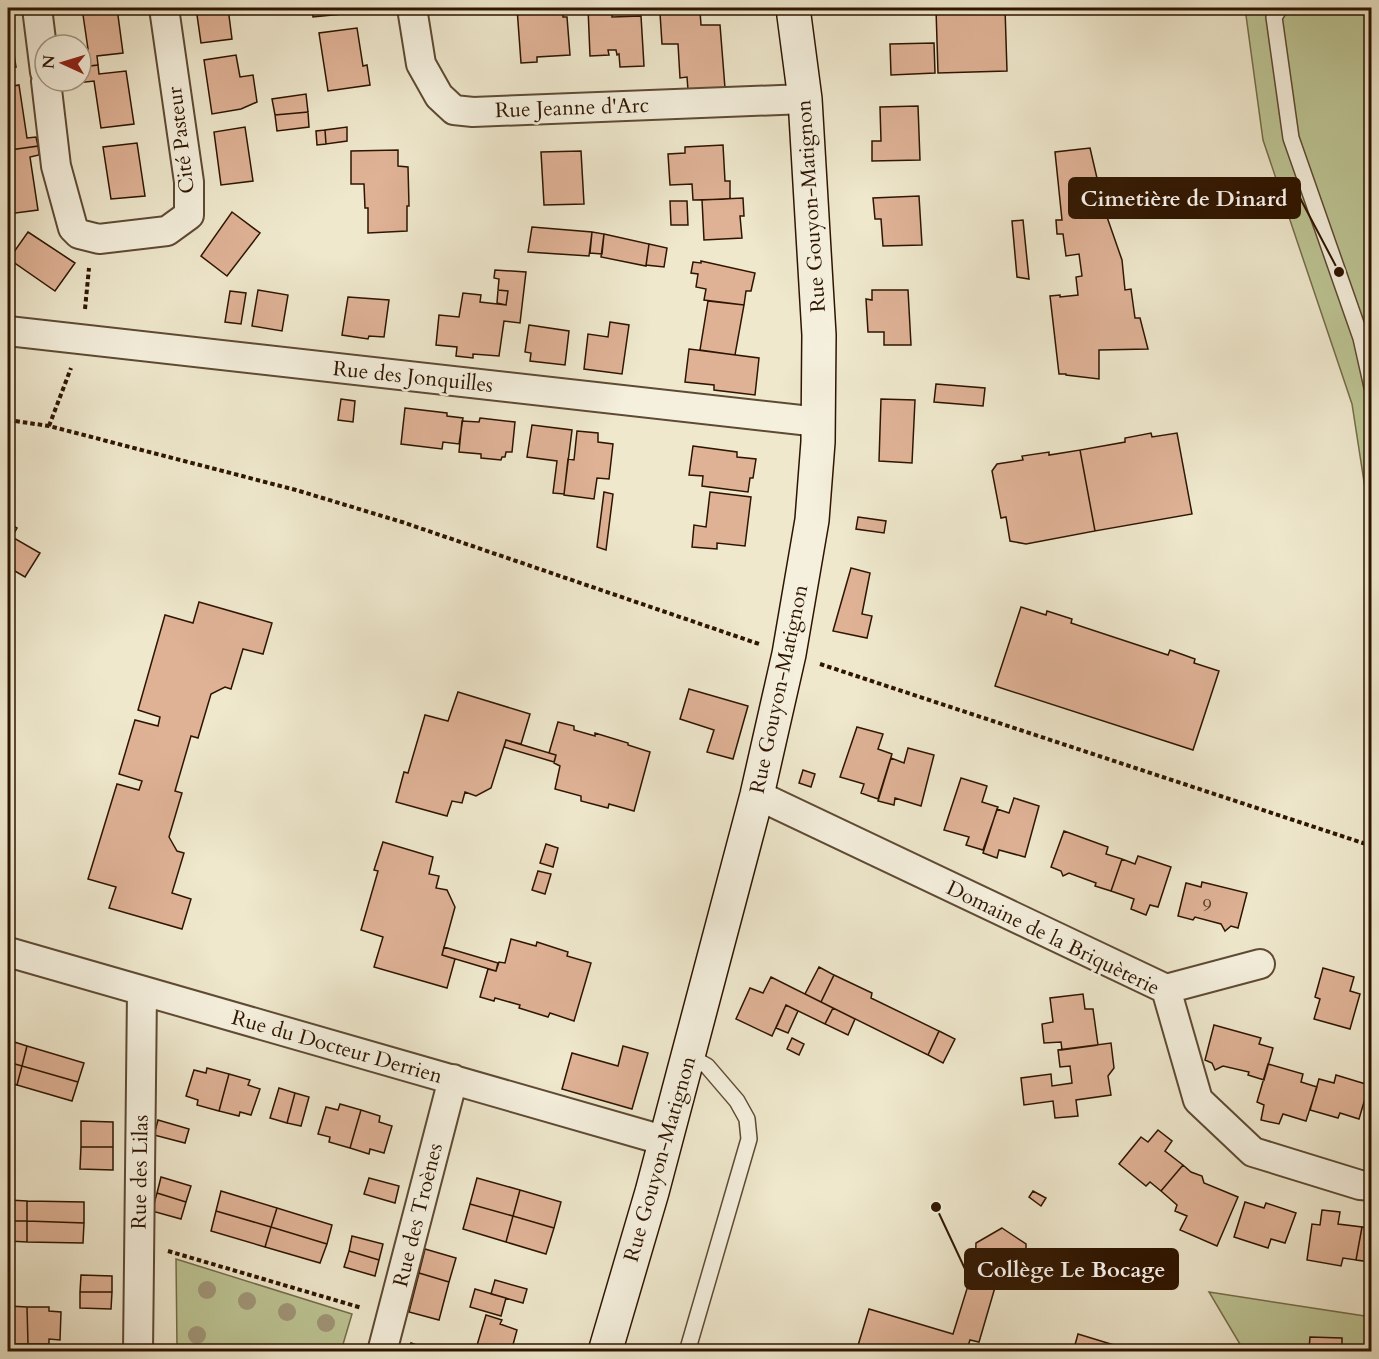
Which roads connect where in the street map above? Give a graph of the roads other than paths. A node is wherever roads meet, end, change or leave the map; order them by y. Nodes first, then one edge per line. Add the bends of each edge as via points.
1 (37, 8) edge
2 (164, 8) edge
3 (412, 8) edge
4 (793, 8) edge
5 (1280, 8) edge
6 (40, 33) edge
7 (47, 93) edge
8 (805, 99) junction
9 (8, 332) edge
10 (1366, 337) edge
11 (1371, 387) edge
12 (819, 422) junction
13 (757, 795) junction
14 (8, 952) edge
15 (1260, 964) dead end
16 (1166, 989) junction
17 (142, 992) junction
18 (689, 1056) junction
19 (453, 1079) junction
20 (666, 1141) junction
21 (1371, 1186) edge
22 (138, 1352) edge
23 (382, 1352) edge
24 (606, 1352) edge
25 (687, 1352) edge

1 - 6 street
2 - 7 street, Cité Pasteur via 189,182 189,215 168,231 99,239 73,228 56,166
3 - 8 street, Rue Jeanne d'Arc via 421,64 439,96 454,110
4 - 8 main road, Rue Gouyon-Matignon
5 - 10 lane via 1274,17 1291,138
8 - 12 main road, Rue Gouyon-Matignon via 819,334
9 - 12 street, Rue des Jonquilles
10 - 11 lane
12 - 13 main road, Rue Gouyon-Matignon via 812,520 789,654
13 - 16 street, Domaine de la Briquèterie
13 - 18 main road, Rue Gouyon-Matignon
14 - 17 street, Rue du Docteur Derrien
15 - 16 street
16 - 21 street, Domaine de la Briquèterie via 1198,1100 1253,1152
17 - 19 street, Rue du Docteur Derrien
17 - 22 street, Rue des Lilas
18 - 20 main road, Rue Gouyon-Matignon
18 - 25 lane via 707,1066 737,1101 747,1119 749,1139
19 - 20 street, Rue du Docteur Derrien
19 - 23 street, Rue des Troènes
20 - 24 main road, Rue Gouyon-Matignon

